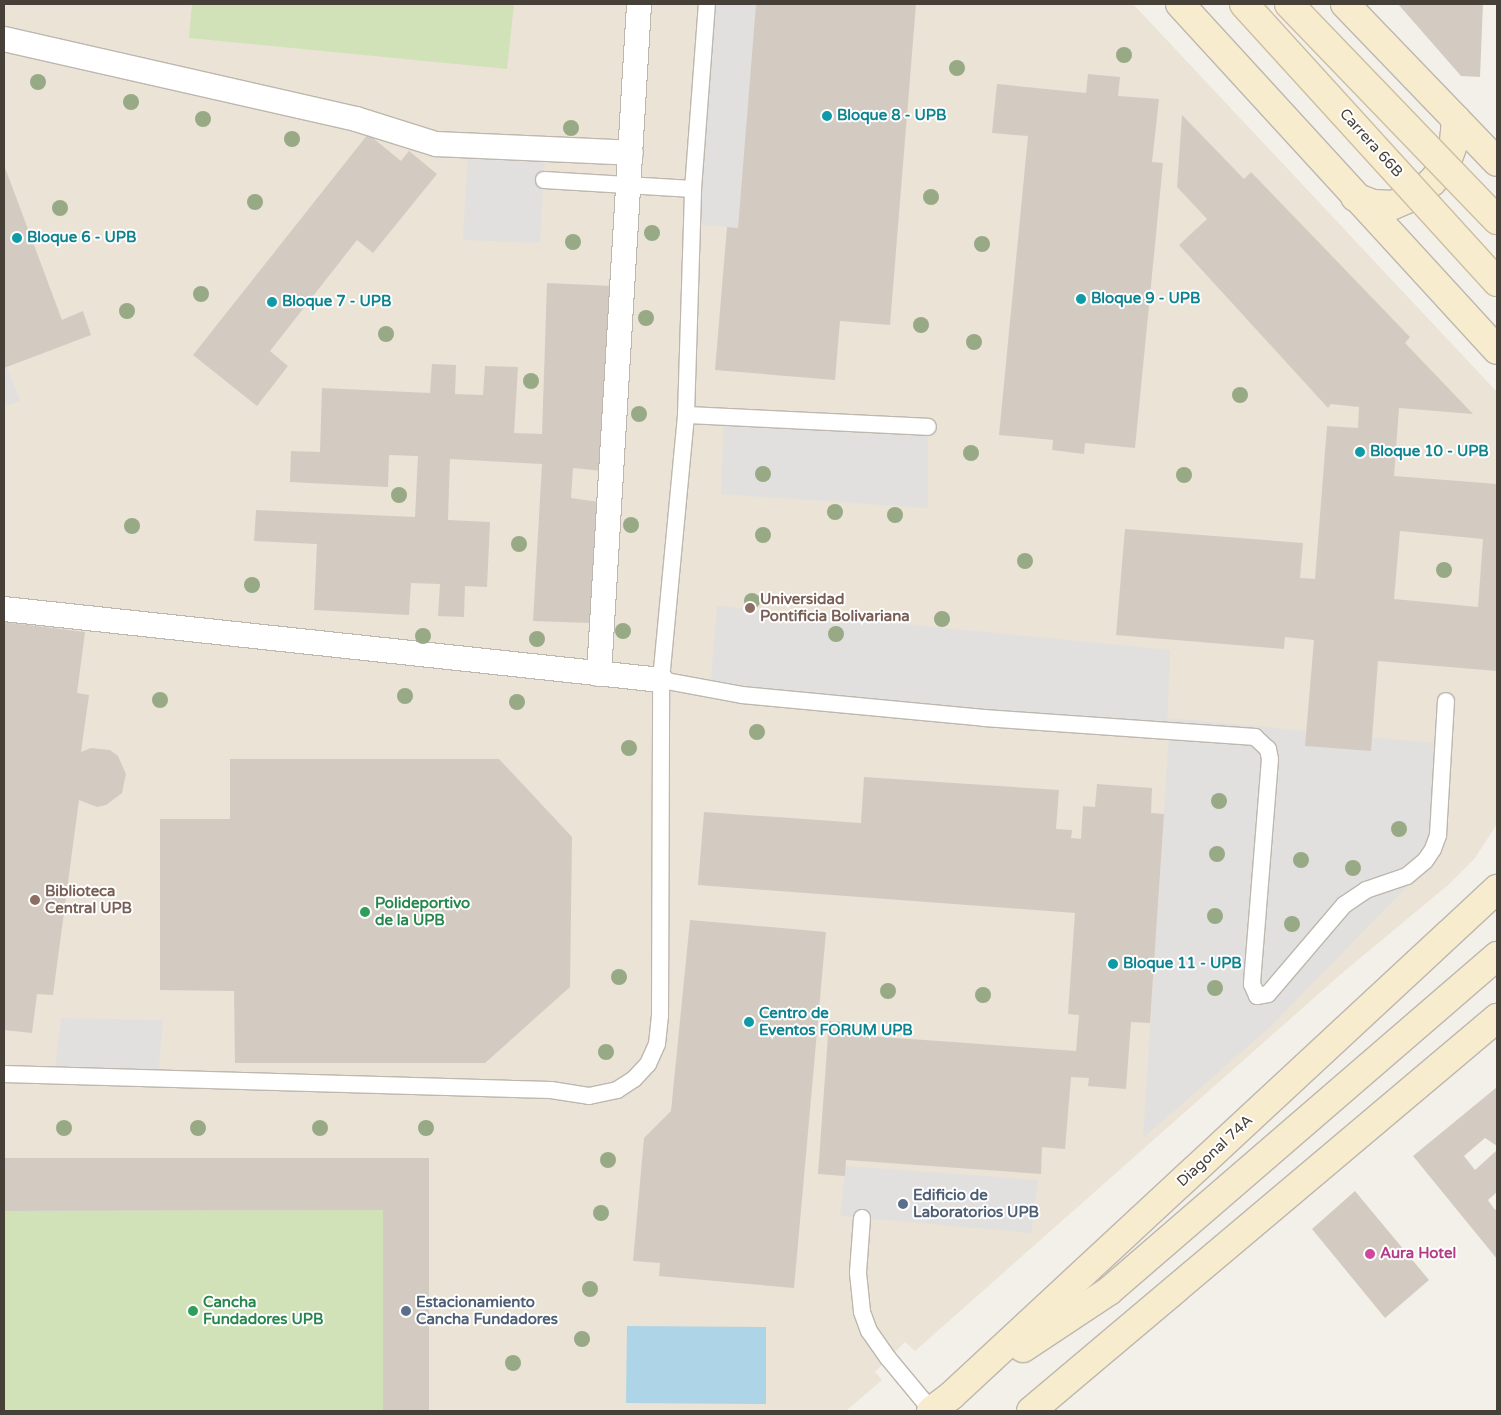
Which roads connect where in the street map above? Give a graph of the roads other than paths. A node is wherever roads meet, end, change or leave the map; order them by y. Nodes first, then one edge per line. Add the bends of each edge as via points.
1 (639, 4) edge
2 (707, 4) edge
3 (1180, 4) edge
4 (1244, 4) edge
5 (1289, 4) edge
6 (1345, 4) edge
7 (4, 39) edge
8 (1456, 120) junction
9 (631, 153) junction
10 (1497, 162) edge
11 (544, 180) dead end
12 (629, 184) junction
13 (693, 189) junction
14 (1355, 197) junction
15 (1497, 220) edge
16 (1497, 282) edge
17 (1497, 350) edge
18 (686, 415) junction
19 (928, 428) dead end
20 (4, 609) edge
21 (599, 674) junction
22 (661, 680) junction
23 (1446, 701) dead end
24 (1497, 889) edge
25 (1497, 956) edge
26 (1497, 1018) edge
27 (4, 1074) edge
28 (862, 1218) dead end
29 (938, 1406) edge
30 (1031, 1411) edge

1 - 9 street
2 - 13 lane
3 - 14 main road
4 - 16 main road, Carrera 66B, bridge
5 - 15 main road, bridge
6 - 8 main road
7 - 9 street via 356,119 436,144
8 - 10 main road
8 - 14 main road via 1454,142 1446,164 1432,182 1414,196 1392,205 1374,204
9 - 12 street
11 - 12 lane
12 - 13 lane
12 - 21 street
13 - 18 lane
14 - 17 main road
18 - 19 lane
18 - 22 lane
20 - 21 street
21 - 22 street
22 - 23 lane via 742,695 974,717 1255,738 1268,749 1270,759 1252,984 1257,996 1268,994 1344,905 1366,890 1407,876 1425,861 1433,849 1438,836
22 - 27 lane via 657,1044 648,1064 617,1090 589,1096 541,1090
24 - 29 main road, Diagonal 74A
25 - 29 main road via 1109,1291
26 - 30 main road
28 - 29 lane via 858,1273 862,1312 888,1358

